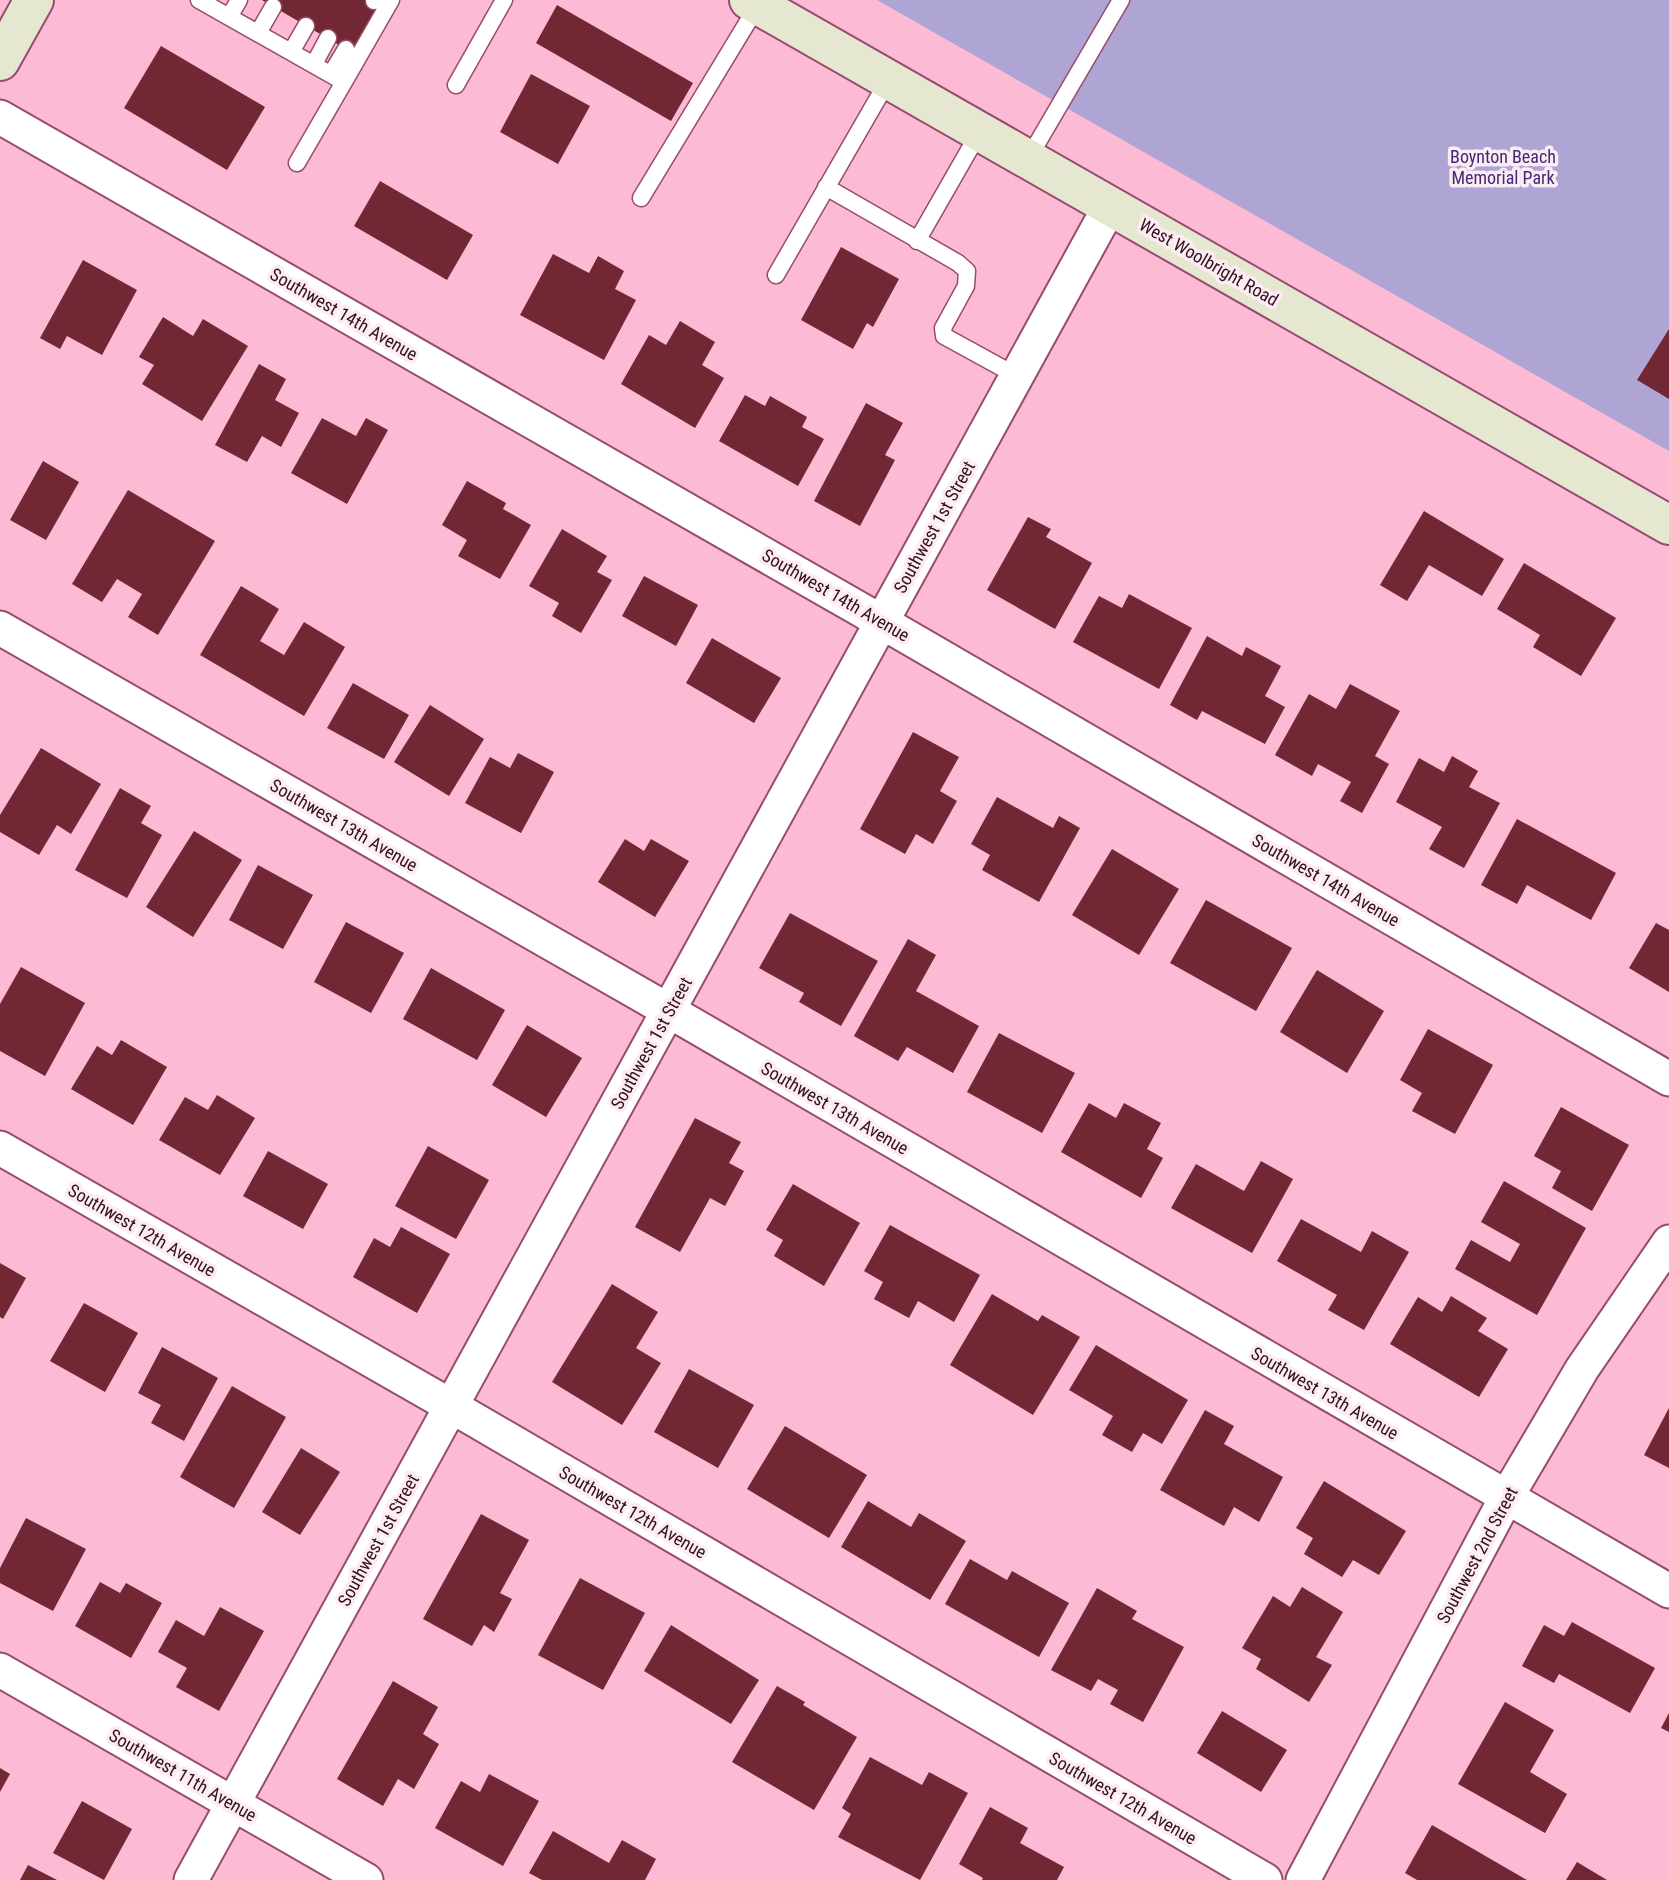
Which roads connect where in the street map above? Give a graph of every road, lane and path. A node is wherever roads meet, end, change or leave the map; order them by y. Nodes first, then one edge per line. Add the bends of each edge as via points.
1 (47, 0) edge
2 (239, 0) edge
3 (391, 0) edge
4 (504, 0) edge
5 (1121, 0) edge
6 (202, 1) edge
7 (754, 3) edge
8 (273, 7) dead end
9 (26, 14) edge
10 (229, 17) junction
11 (306, 26) dead end
12 (258, 33) junction
13 (328, 38) dead end
14 (346, 49) dead end
15 (291, 52) junction
16 (0, 61) edge
17 (314, 64) junction
18 (338, 78) junction
19 (889, 79) junction
20 (456, 85) dead end
21 (0, 117) edge
22 (980, 131) junction
23 (1028, 159) junction
24 (297, 163) dead end
25 (826, 187) junction
26 (641, 198) dead end
27 (1110, 206) junction
28 (917, 241) junction
29 (776, 275) dead end
30 (1017, 376) junction
31 (1669, 525) edge
32 (882, 621) junction
33 (0, 628) edge
34 (668, 1011) junction
35 (1669, 1080) edge
36 (0, 1148) edge
37 (1669, 1242) edge
38 (451, 1406) junction
39 (1506, 1499) junction
40 (1669, 1591) edge
41 (0, 1670) edge
42 (233, 1803) junction
43 (191, 1880) edge
44 (366, 1880) edge
45 (1265, 1880) edge
46 (1303, 1880) edge

1 - 9 lane
2 - 10 lane
3 - 18 lane
4 - 20 lane
5 - 23 lane
6 - 10 lane
7 - 19 main road, West Woolbright Road
7 - 26 lane
8 - 12 lane
9 - 16 main road
10 - 12 lane
11 - 15 lane
12 - 15 lane
13 - 17 lane
14 - 18 lane
15 - 17 lane
17 - 18 lane
18 - 24 lane
19 - 22 main road, West Woolbright Road
19 - 25 lane
21 - 32 street, Southwest 14th Avenue
22 - 23 main road, West Woolbright Road
22 - 28 lane
23 - 27 main road, West Woolbright Road
25 - 28 lane
25 - 29 lane
27 - 30 street, Southwest 1st Street
27 - 31 main road, West Woolbright Road
28 - 30 lane via 967,271 966,286 943,328 944,337
30 - 32 street, Southwest 1st Street
32 - 34 street, Southwest 1st Street
32 - 35 street, Southwest 14th Avenue
33 - 34 street, Southwest 13th Avenue
34 - 38 street, Southwest 1st Street
34 - 39 street, Southwest 13th Avenue
36 - 38 street, Southwest 12th Avenue
37 - 39 street, Southwest 2nd Street via 1582,1369
38 - 42 street, Southwest 1st Street
38 - 45 street, Southwest 12th Avenue
39 - 40 street, Southwest 13th Avenue
39 - 46 street, Southwest 2nd Street
41 - 42 street, Southwest 11th Avenue
42 - 43 street, Southwest 1st Street
42 - 44 street, Southwest 11th Avenue

